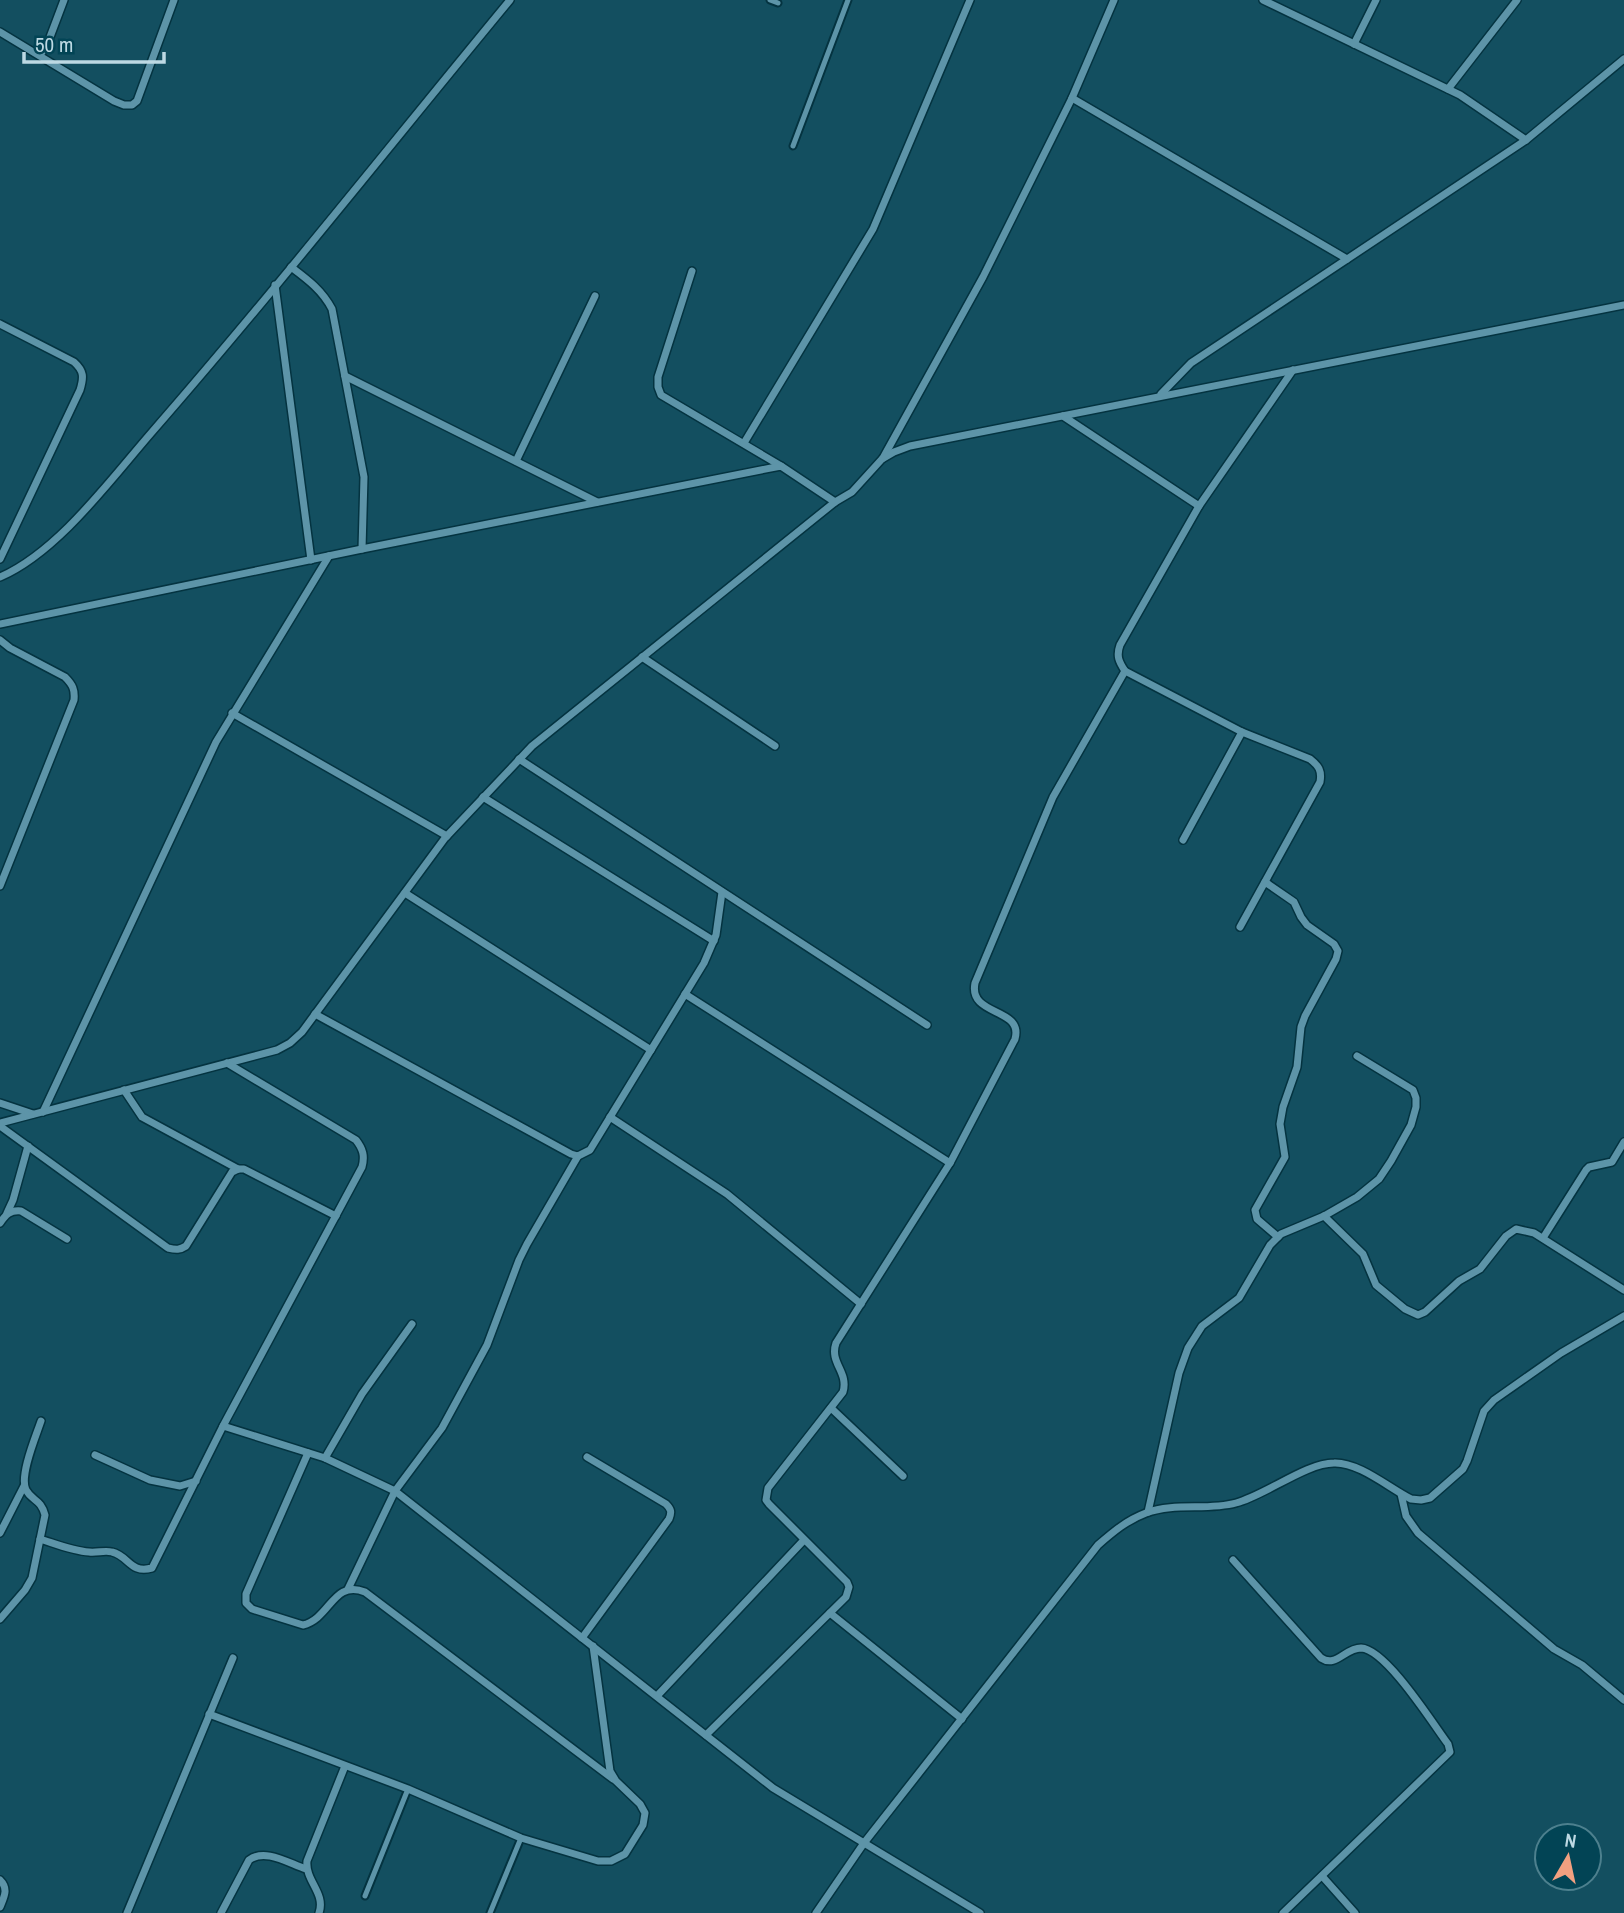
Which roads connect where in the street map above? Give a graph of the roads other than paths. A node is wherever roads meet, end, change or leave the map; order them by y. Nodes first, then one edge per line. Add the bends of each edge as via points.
1 (64, 0) edge
2 (174, 0) edge
3 (509, 0) edge
4 (770, 0) edge
5 (848, 0) edge
6 (970, 0) edge
7 (1114, 0) edge
8 (1263, 0) edge
9 (1377, 0) edge
10 (1517, 0) edge
11 (778, 3) dead end
12 (0, 32) edge
13 (1354, 44) junction
14 (40, 55) junction
15 (1624, 59) edge
16 (1448, 89) junction
17 (1072, 98) junction
18 (1526, 140) junction
19 (793, 146) dead end
20 (1347, 260) junction
21 (291, 267) junction
22 (692, 271) dead end
23 (275, 285) junction
24 (595, 296) dead end
25 (1624, 304) edge
26 (0, 324) edge
27 (1294, 369) junction
28 (345, 376) junction
29 (1161, 395) junction
30 (1063, 416) junction
31 (744, 443) junction
32 (882, 459) junction
33 (516, 461) junction
34 (781, 466) junction
35 (597, 502) junction
36 (835, 502) junction
37 (1199, 506) junction
38 (362, 549) junction
39 (1, 553) edge
40 (329, 556) junction
41 (311, 560) junction
42 (0, 577) edge
43 (0, 624) edge
44 (0, 640) edge
45 (642, 657) junction
46 (1125, 671) junction
47 (232, 713) junction
48 (1242, 732) junction
49 (775, 746) dead end
50 (519, 759) junction
51 (483, 797) junction
52 (447, 836) junction
53 (1183, 840) dead end
54 (1265, 881) junction
55 (0, 886) edge
56 (722, 892) junction
57 (405, 893) junction
58 (1240, 927) dead end
59 (713, 941) junction
60 (685, 994) junction
61 (315, 1014) junction
62 (927, 1026) dead end
63 (651, 1049) junction
64 (1357, 1056) dead end
65 (227, 1063) junction
66 (124, 1090) junction
67 (0, 1103) edge
68 (43, 1112) junction
69 (34, 1114) junction
70 (610, 1117) junction
71 (0, 1124) edge
72 (1624, 1142) edge
73 (28, 1146) junction
74 (578, 1156) junction
75 (950, 1163) junction
76 (238, 1169) junction
77 (7, 1213) junction
78 (336, 1216) junction
79 (1324, 1216) junction
80 (0, 1223) edge
81 (1278, 1237) junction
82 (1543, 1238) junction
83 (66, 1239) dead end
84 (1624, 1290) edge
85 (861, 1304) junction
86 (1624, 1316) edge
87 (412, 1324) dead end
88 (831, 1408) junction
89 (41, 1421) dead end
90 (223, 1426) junction
91 (308, 1453) junction
92 (95, 1455) dead end
93 (587, 1457) dead end
94 (325, 1458) junction
95 (903, 1476) dead end
96 (196, 1481) junction
97 (24, 1486) junction
98 (395, 1491) junction
99 (1401, 1494) junction
100 (1148, 1512) junction
101 (0, 1533) edge
102 (40, 1539) junction
103 (804, 1539) junction
104 (1233, 1560) dead end
105 (348, 1589) junction
106 (830, 1613) junction
107 (0, 1619) edge
108 (582, 1638) junction
109 (593, 1646) junction
110 (233, 1658) dead end
111 (657, 1696) junction
112 (1624, 1700) edge
113 (209, 1714) junction
114 (962, 1719) junction
115 (706, 1735) junction
116 (345, 1766) junction
117 (615, 1782) junction
118 (408, 1789) junction
119 (521, 1838) junction
120 (864, 1843) junction
121 (306, 1869) junction
122 (1322, 1876) junction
123 (0, 1880) edge
124 (366, 1896) dead end
125 (0, 1907) edge
126 (127, 1913) edge
127 (221, 1913) edge
128 (319, 1913) edge
129 (490, 1913) edge
130 (816, 1913) edge
131 (980, 1913) edge
132 (1283, 1913) edge
133 (1355, 1913) edge

1 - 14 street
2 - 14 street via 132,105 114,101
3 - 21 street
4 - 11 lane
5 - 19 lane
6 - 31 street via 873,229
7 - 17 street
8 - 13 street
9 - 13 street
10 - 16 street
12 - 14 street
13 - 16 street
15 - 18 street
16 - 18 street
17 - 20 street
17 - 32 street via 983,277
18 - 20 street
20 - 29 street via 1191,363
21 - 23 street
21 - 28 street via 316,286 332,309
22 - 31 street via 658,387 662,395
23 - 41 street
23 - 42 street via 63,533
24 - 33 street
25 - 27 street
26 - 39 street via 74,362 83,379
27 - 29 street
27 - 37 street
28 - 33 street
28 - 38 street via 364,477
29 - 30 street
30 - 32 street via 910,446
30 - 37 street
31 - 34 street
32 - 36 street via 852,492
33 - 35 street
34 - 35 street
34 - 36 street
35 - 38 street
36 - 45 street
37 - 46 street via 1120,645 1117,654
38 - 40 street
40 - 41 street
40 - 47 street
41 - 43 street
44 - 55 street via 65,677 75,692
45 - 49 street
45 - 50 street
46 - 48 street
46 - 75 street via 1054,797 975,983 980,1003 1009,1019 1017,1032
47 - 52 street
47 - 68 street
48 - 53 street
48 - 54 street via 1310,759 1322,774
50 - 51 street
50 - 56 street
51 - 52 street
51 - 59 street
52 - 57 street
54 - 58 street
54 - 81 street via 1294,902 1307,925 1338,951 1301,1027 1297,1068 1280,1124 1285,1157 1255,1210 1256,1219
56 - 59 street
56 - 62 street
57 - 61 street
57 - 63 street
59 - 60 street
60 - 63 street
60 - 75 street
61 - 65 street via 302,1032 277,1050
61 - 74 street
63 - 70 street
64 - 79 street via 1413,1090 1416,1107 1411,1125 1379,1179
65 - 66 street
65 - 78 street via 356,1140 362,1148 362,1167
66 - 68 street
66 - 76 street via 142,1117
67 - 69 street
68 - 69 street
69 - 71 street
70 - 74 street via 590,1150
70 - 85 street via 727,1194
71 - 73 street
72 - 82 street via 1612,1162 1589,1167
73 - 76 street via 175,1250 186,1246
73 - 77 street
74 - 98 street via 523,1252 486,1345 442,1428
75 - 85 street
76 - 78 street
77 - 80 street
77 - 83 street via 28,1214
78 - 90 street
79 - 81 street
79 - 82 street via 1363,1254 1376,1285 1418,1315 1480,1269 1516,1229
81 - 100 street via 1239,1298 1202,1326 1188,1348
82 - 84 street
85 - 88 street via 836,1343 834,1356 845,1386
86 - 99 street via 1494,1400 1484,1411 1462,1469 1430,1497 1411,1499
87 - 94 street via 369,1383
88 - 95 street
88 - 103 street via 766,1494 769,1504
89 - 97 street
90 - 91 street
90 - 96 street
91 - 94 street
91 - 105 street via 246,1602 252,1609 303,1625
92 - 96 street via 150,1480 180,1486
93 - 108 street via 666,1504 671,1513
94 - 98 street
96 - 102 street via 152,1569 136,1569 114,1552 88,1552
97 - 101 street
97 - 102 street via 43,1506
98 - 105 street
98 - 108 street
99 - 100 street via 1354,1467 1336,1463 1320,1465 1234,1503
99 - 112 street via 1406,1516 1418,1532 1554,1649 1582,1665
100 - 114 street via 1124,1523 1098,1545
102 - 107 street via 32,1578
103 - 106 street via 849,1587
103 - 111 street
104 - 122 street via 1321,1658 1332,1662 1362,1648 1381,1659 1448,1744 1447,1756
105 - 117 street via 365,1592
106 - 114 street
106 - 115 street
108 - 109 street
109 - 111 street
109 - 117 street
110 - 113 street
111 - 115 street
113 - 116 street
113 - 126 street
114 - 120 street
115 - 120 street via 789,1799
116 - 118 street
116 - 121 street
117 - 119 street via 645,1813 625,1854 598,1861
118 - 119 street
118 - 124 lane
119 - 129 lane
120 - 130 street
120 - 131 street
121 - 127 street via 256,1855 248,1860
121 - 128 street via 321,1897
122 - 132 street
122 - 133 street
123 - 125 street via 6,1887

